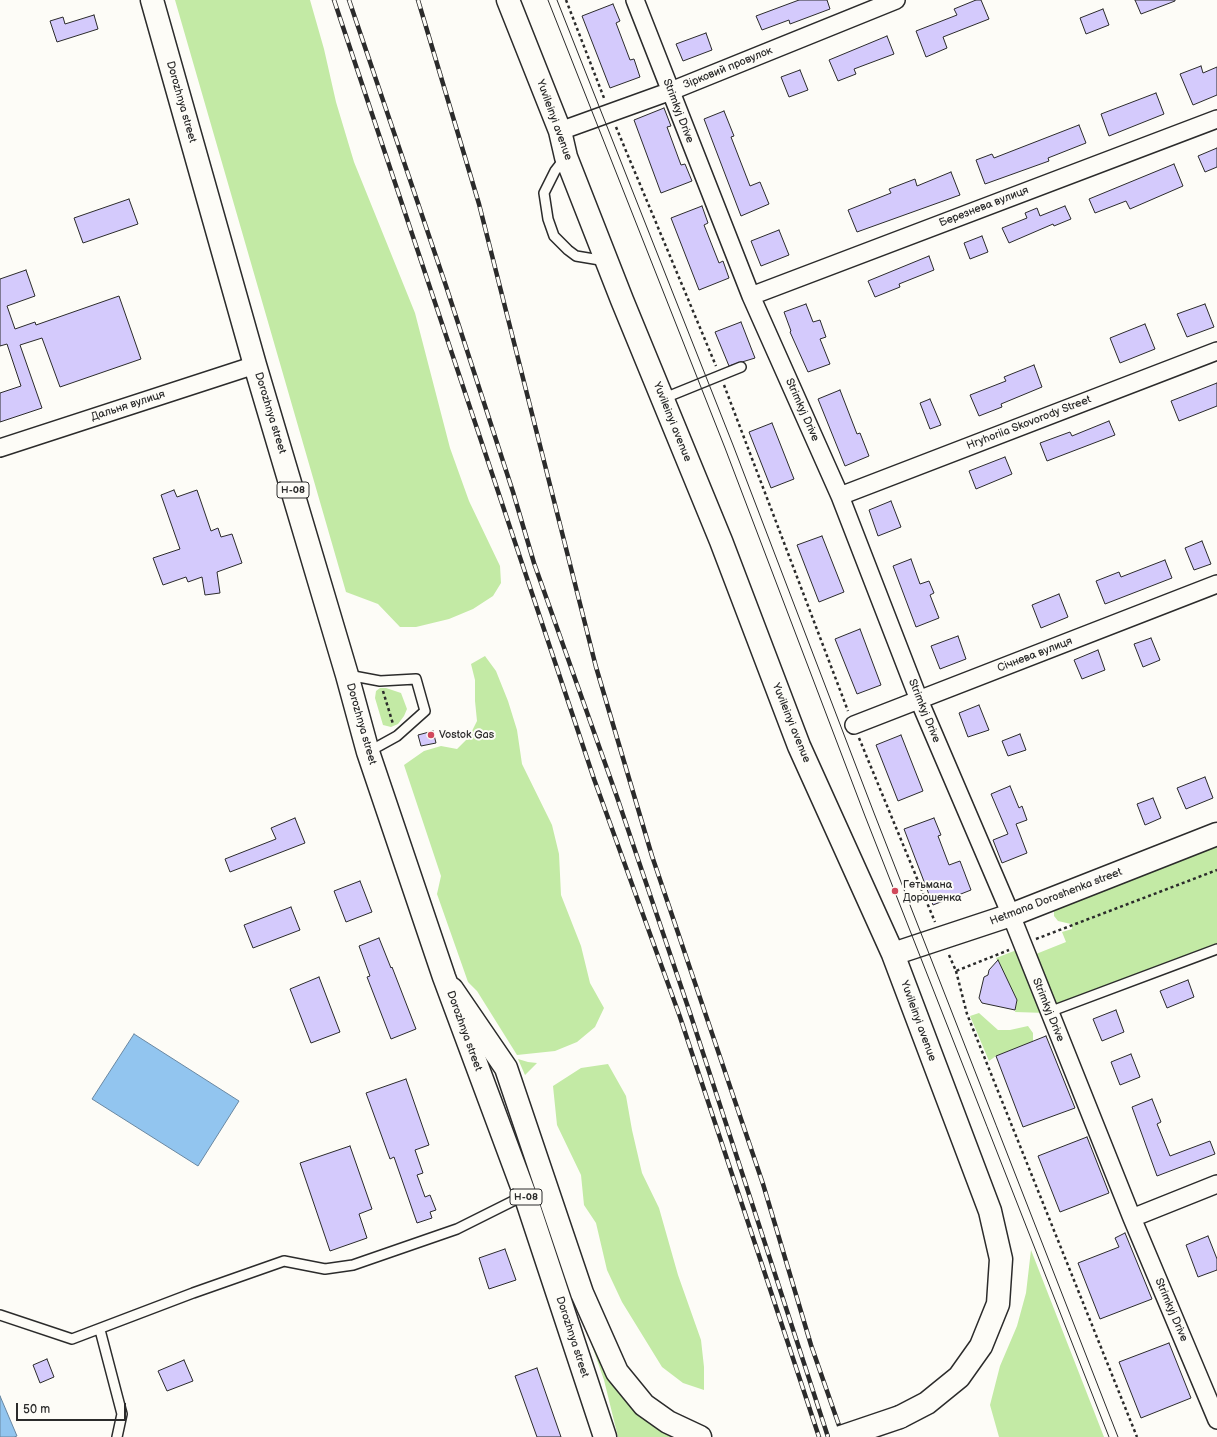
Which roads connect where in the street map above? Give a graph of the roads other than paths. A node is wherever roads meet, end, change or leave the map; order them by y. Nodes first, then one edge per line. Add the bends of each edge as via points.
1 (152, 0) edge
2 (508, 0) edge
3 (635, 0) edge
4 (896, 0) edge
5 (671, 91) junction
6 (1217, 119) edge
7 (560, 131) junction
8 (566, 157) junction
9 (608, 261) junction
10 (751, 296) junction
11 (1217, 351) edge
12 (256, 365) junction
13 (741, 367) dead end
14 (662, 399) junction
15 (0, 448) edge
16 (840, 496) junction
17 (1217, 584) edge
18 (348, 675) junction
19 (919, 700) junction
20 (854, 725) road end
21 (368, 752) junction
22 (1217, 834) edge
23 (1011, 915) junction
24 (1217, 949) edge
25 (893, 954) junction
26 (444, 977) junction
27 (1049, 1012) junction
28 (1217, 1184) edge
29 (525, 1195) junction
30 (1132, 1218) junction
31 (0, 1315) edge
32 (100, 1330) junction
33 (1217, 1417) edge
34 (117, 1437) edge
35 (605, 1437) edge
36 (700, 1437) edge
37 (841, 1437) edge

1 - 12 main road, Dorozhnya street / Н-08
2 - 7 main road, Yuvileinyi avenue
3 - 5 street, Strimkyj Drive
4 - 5 street, Зірковий провулок
5 - 7 street, Зірковий провулок
5 - 10 street, Strimkyj Drive
6 - 10 street, Березнева вулиця
7 - 8 main road, Yuvileinyi avenue
8 - 9 main road, Yuvileinyi avenue
8 - 9 lane via 555,171 544,193 548,220 554,236 576,256
9 - 14 main road, Yuvileinyi avenue
10 - 16 street, Strimkyj Drive
11 - 16 street, Hryhoriia Skovorody Street
12 - 15 street, Дальня вулиця
12 - 18 main road, Dorozhnya street / Н-08
13 - 14 lane
14 - 25 main road, Yuvileinyi avenue via 721,541 799,746
16 - 19 street, Strimkyj Drive
17 - 19 street, Січнева вулиця
18 - 21 main road, Dorozhnya street / Н-08
18 - 21 lane via 380,681 416,680 425,711 397,736
19 - 20 street, Січнева вулиця
19 - 23 street, Strimkyj Drive
21 - 26 main road, Dorozhnya street / Н-08
22 - 23 main road, Hetmana Doroshenka street
23 - 25 main road, Hetmana Doroshenka street
23 - 27 street, Strimkyj Drive
24 - 27 lane
25 - 37 main road, Yuvileinyi avenue, bridge via 990,1211 1001,1259 998,1304 981,1346 959,1377 927,1403 900,1417
26 - 29 main road, Dorozhnya street / Н-08
26 - 36 main road via 506,1068 582,1294 617,1372 644,1405 668,1422
27 - 30 street, Strimkyj Drive
28 - 30 street
29 - 32 lane via 457,1229 353,1265 324,1269 284,1261
29 - 35 main road, Dorozhnya street / Н-08
30 - 33 street, Strimkyj Drive
31 - 32 lane via 72,1339
32 - 34 lane via 122,1414

